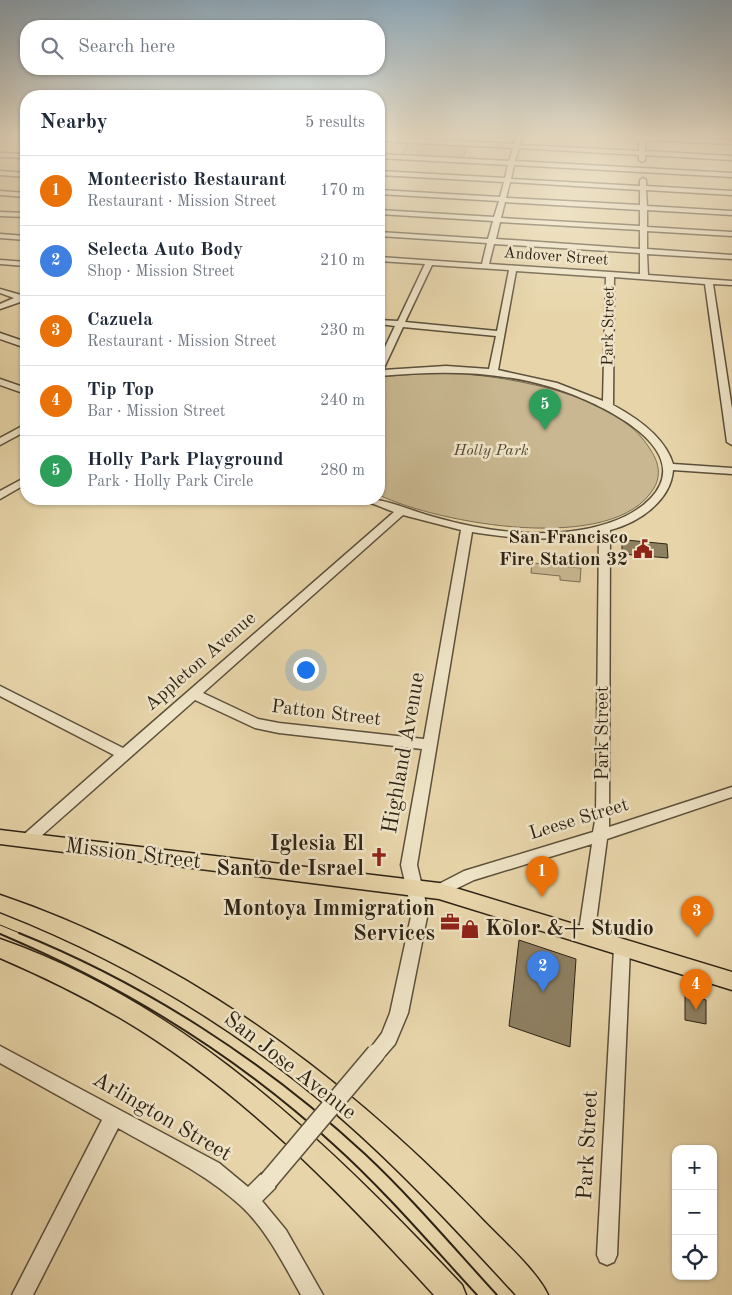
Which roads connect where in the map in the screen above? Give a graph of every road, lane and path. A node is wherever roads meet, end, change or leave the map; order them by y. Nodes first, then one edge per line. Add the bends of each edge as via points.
1 (458, 196) edge
2 (643, 196) edge
3 (503, 199) junction
4 (643, 208) junction
5 (385, 212) edge
6 (732, 213) edge
7 (0, 214) edge
8 (20, 215) edge
9 (497, 220) junction
10 (644, 228) junction
11 (385, 234) edge
12 (732, 234) edge
13 (0, 236) edge
14 (20, 238) edge
15 (492, 241) junction
16 (644, 251) junction
17 (732, 257) edge
18 (385, 259) edge
19 (0, 262) edge
20 (430, 262) junction
21 (20, 264) edge
22 (485, 266) junction
23 (513, 268) junction
24 (610, 275) junction
25 (644, 277) junction
26 (709, 281) junction
27 (732, 283) edge
28 (0, 291) edge
29 (20, 296) edge
30 (20, 299) edge
31 (0, 307) edge
32 (385, 323) edge
33 (400, 324) junction
34 (500, 334) junction
35 (0, 336) edge
36 (20, 343) edge
37 (385, 356) edge
38 (385, 373) edge
39 (493, 373) junction
40 (0, 382) edge
41 (20, 389) edge
42 (608, 407) junction
43 (20, 430) edge
44 (1, 440) edge
45 (732, 442) edge
46 (668, 467) junction
47 (732, 471) edge
48 (20, 484) edge
49 (0, 496) edge
50 (385, 505) edge
51 (401, 511) junction
52 (605, 527) junction
53 (467, 529) junction
54 (0, 690) edge
55 (194, 694) junction
56 (430, 745) junction
57 (125, 755) junction
58 (732, 792) edge
59 (599, 836) junction
60 (0, 837) edge
61 (26, 841) junction
62 (414, 888) junction
63 (439, 891) junction
64 (0, 903) edge
65 (586, 937) junction
66 (0, 948) edge
67 (622, 948) junction
68 (732, 981) edge
69 (0, 1054) edge
70 (114, 1116) junction
71 (249, 1200) junction
72 (607, 1255) dead end
73 (22, 1295) edge
74 (312, 1295) edge
75 (452, 1295) edge
76 (534, 1295) edge

1 - 3 street
2 - 4 street
3 - 4 street
3 - 9 street
4 - 6 street
4 - 10 street
5 - 9 street
7 - 8 street
9 - 10 street
9 - 15 street
10 - 12 street
10 - 16 street
11 - 15 street
13 - 14 street
15 - 16 street
15 - 22 street
16 - 17 street
16 - 25 street
18 - 20 street, Andover Street
19 - 21 street
20 - 22 street, Andover Street
20 - 33 street
22 - 23 street, Andover Street
23 - 24 street, Andover Street
23 - 34 street
24 - 25 street, Andover Street
24 - 42 street, Park Street
25 - 26 street, Andover Street
26 - 27 street, Andover Street
26 - 45 street
28 - 29 street
30 - 31 street
32 - 33 street
33 - 34 street
33 - 37 street
34 - 39 street
35 - 36 street
38 - 39 street via 443,368
39 - 42 street via 561,388
40 - 41 street
42 - 46 street via 649,434 664,455
43 - 44 street
46 - 47 street
46 - 52 street via 664,487 649,506
48 - 49 street
50 - 51 street
51 - 53 street
51 - 55 street, Appleton Avenue
52 - 53 street via 542,535
52 - 59 street, Park Street via 603,816
53 - 56 street, Highland Avenue
54 - 57 street
55 - 56 street, Patton Street via 255,724
55 - 57 street, Appleton Avenue
56 - 62 street, Highland Avenue via 409,865
57 - 61 street, Appleton Avenue
58 - 59 street, Leese Street
59 - 63 street, Leese Street via 469,874
59 - 65 street, Park Street
60 - 61 main road, Mission Street
61 - 62 main road, Mission Street
62 - 63 main road, Mission Street
62 - 71 street, Highland Avenue, bridge via 420,912 399,1013 388,1038
63 - 65 main road, Mission Street
64 - 76 main road, San Jose Avenue via 82,936 145,967 277,1052 322,1086 400,1158
65 - 67 main road, Mission Street
66 - 75 main road via 99,994 214,1067 326,1162
67 - 68 main road, Mission Street
67 - 72 street, Park Street
69 - 70 street, Arlington Street
70 - 71 street, Arlington Street via 212,1170
70 - 73 street
71 - 74 street, Arlington Street via 279,1237

